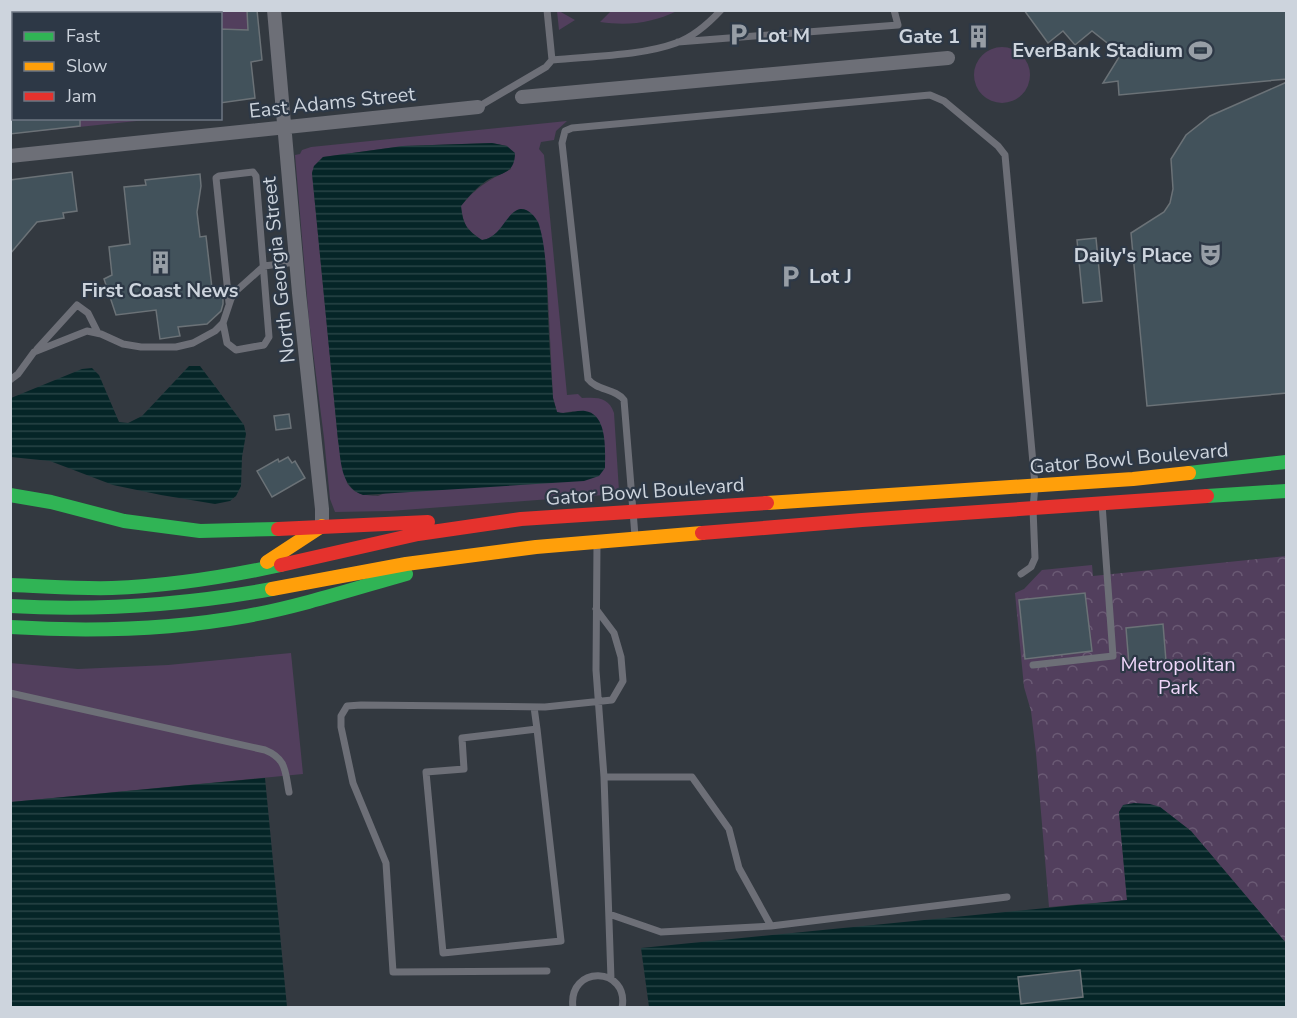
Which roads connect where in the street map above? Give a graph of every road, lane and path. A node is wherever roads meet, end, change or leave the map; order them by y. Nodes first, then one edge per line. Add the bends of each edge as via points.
1 (274, 10) edge
2 (547, 10) edge
3 (721, 10) edge
4 (894, 10) edge
5 (678, 42) junction
6 (948, 58) dead end
7 (552, 60) junction
8 (522, 97) dead end
9 (478, 107) joint
10 (284, 127) junction
11 (10, 156) edge
12 (296, 262) junction
13 (264, 266) junction
14 (230, 303) junction
15 (223, 323) junction
16 (98, 333) junction
17 (34, 352) junction
18 (10, 380) edge
19 (1287, 462) edge
20 (1035, 485) junction
21 (1287, 491) edge
22 (10, 495) edge
23 (1102, 504) junction
24 (1033, 509) junction
25 (633, 510) junction
26 (521, 519) junction
27 (322, 526) junction
28 (635, 538) junction
29 (598, 542) junction
30 (483, 553) junction
31 (240, 574) junction
32 (1021, 574) dead end
33 (10, 585) edge
34 (10, 606) edge
35 (596, 609) junction
36 (10, 627) edge
37 (1033, 665) dead end
38 (10, 693) edge
39 (597, 702) junction
40 (534, 707) junction
41 (537, 729) junction
42 (604, 777) junction
43 (289, 792) dead end
44 (1007, 897) dead end
45 (609, 914) junction
46 (771, 926) junction
47 (547, 970) dead end
48 (611, 979) junction
49 (573, 1008) edge
50 (622, 1008) edge

1 - 10 street, North Georgia Street
2 - 7 lane
3 - 5 lane
4 - 5 lane via 898,25
5 - 7 lane via 641,51
6 - 8 street
7 - 9 lane via 546,68
9 - 10 street, East Adams Street
10 - 11 street, East Adams Street
10 - 12 street, North Georgia Street
12 - 13 lane
12 - 27 street, North Georgia Street
13 - 14 lane via 235,292
13 - 14 lane via 256,176 253,172 219,176 216,178
13 - 15 lane via 267,342 236,350 228,343
14 - 15 lane
15 - 16 lane via 193,343 176,347 123,344
16 - 17 lane via 87,331
16 - 17 lane via 88,313 77,305
17 - 18 lane
19 - 20 main road, Gator Bowl Boulevard
20 - 24 lane
20 - 25 main road, Gator Bowl Boulevard
20 - 25 lane via 1005,155 944,101 930,96 566,131 562,143 588,379 624,400
21 - 23 main road
22 - 27 main road via 178,529 238,531
23 - 24 main road
23 - 37 lane via 1113,656
24 - 28 main road
24 - 32 lane via 1035,558
25 - 26 main road, Gator Bowl Boulevard
25 - 28 lane
26 - 27 main road
26 - 31 main road, Gator Bowl Boulevard via 392,539
27 - 31 main road via 276,557
28 - 29 main road
29 - 30 main road
29 - 35 lane
30 - 34 main road via 172,605 89,609
30 - 36 main road via 309,602 220,620 109,630
31 - 33 main road, Gator Bowl Boulevard via 111,588
35 - 39 lane
35 - 39 lane via 614,633 623,681 612,700
38 - 43 lane via 265,750 280,758 284,765
39 - 40 lane
39 - 42 lane
40 - 41 lane
40 - 47 lane via 347,706 341,716 341,727 353,783 386,862 393,972
41 - 41 lane via 561,941 443,953 426,772 464,769 462,738
42 - 45 lane
42 - 46 lane via 692,777 729,829 739,868
44 - 46 lane
45 - 46 lane via 661,932
45 - 48 lane
48 - 49 lane via 594,975 579,983 572,998
48 - 50 lane via 621,990

